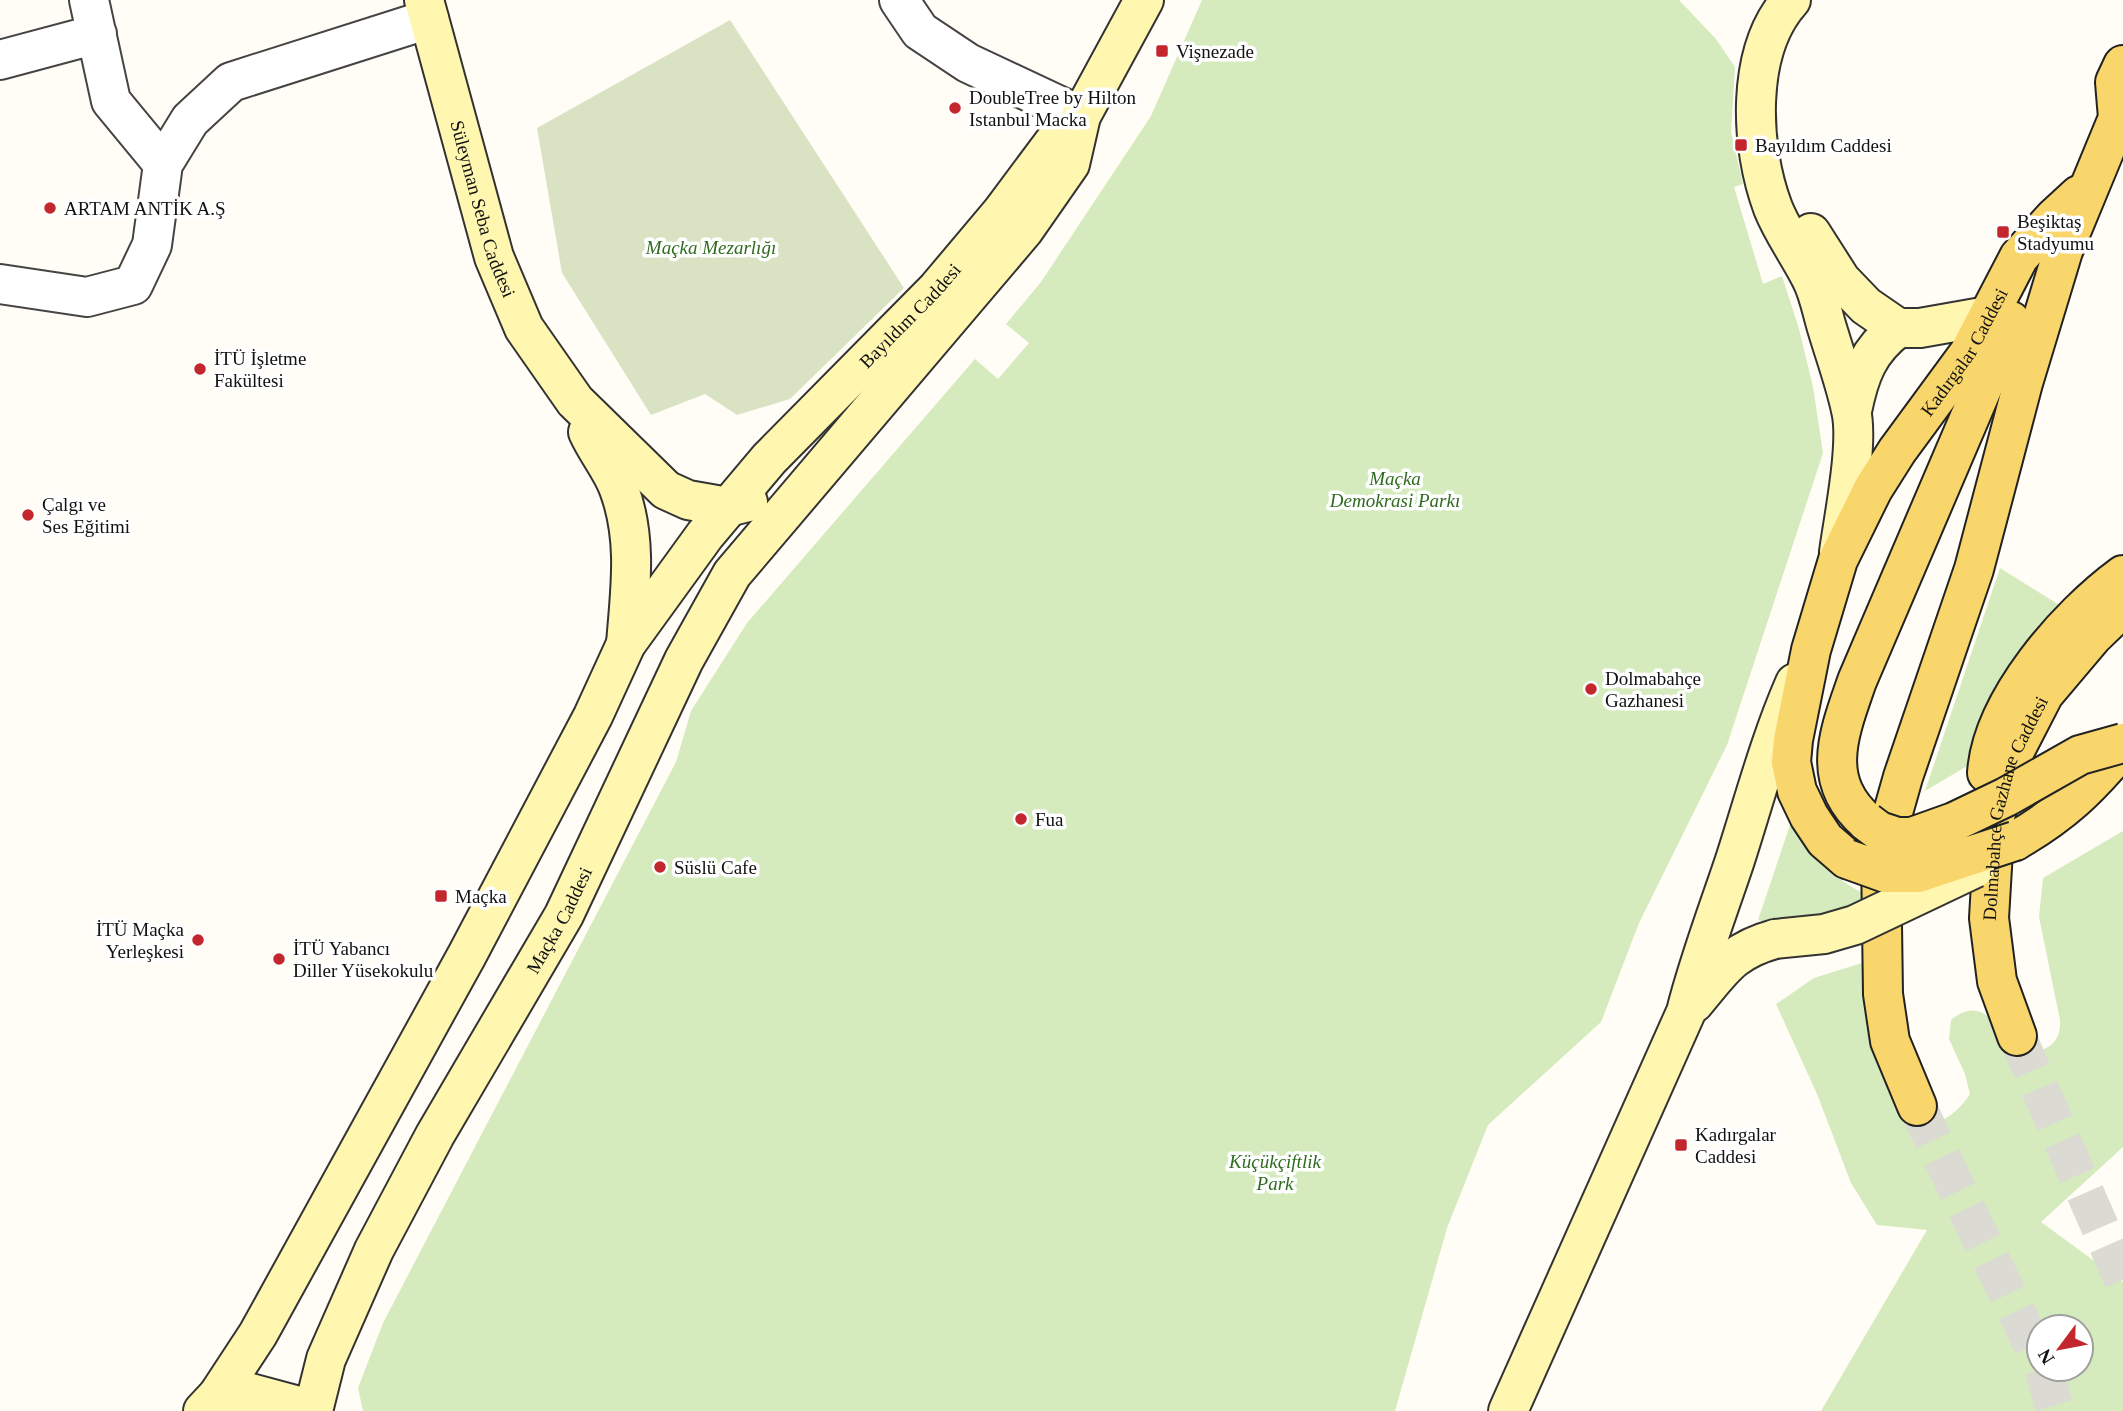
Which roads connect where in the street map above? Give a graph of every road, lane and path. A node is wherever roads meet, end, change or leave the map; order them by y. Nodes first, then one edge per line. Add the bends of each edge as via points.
1 (899, 0) edge
2 (1144, 0) edge
3 (1791, 0) edge
4 (1814, 0) edge
5 (426, 10) edge
6 (93, 17) edge
7 (0, 60) edge
8 (2123, 65) edge
9 (1081, 116) junction
10 (2123, 163) edge
11 (163, 164) junction
12 (2091, 185) junction
13 (2040, 233) junction
14 (0, 284) edge
15 (1988, 316) junction
16 (1898, 328) junction
17 (575, 401) junction
18 (1852, 411) junction
19 (839, 448) junction
20 (728, 507) junction
21 (1838, 560) junction
22 (2123, 576) edge
23 (2123, 607) edge
24 (626, 644) junction
25 (1811, 649) junction
26 (2123, 745) edge
27 (2015, 841) junction
28 (1989, 918) junction
29 (1686, 1012) junction
30 (2017, 1036) tunnel mouth
31 (1917, 1106) tunnel mouth
32 (247, 1351) junction
33 (211, 1403) edge
34 (304, 1409) edge
35 (1508, 1411) edge

1 - 9 street via 920,31 968,63
2 - 9 main road, Bayıldım Caddesi
3 - 18 main road via 1769,36 1758,76 1758,153 1773,209 1812,279
4 - 16 main road via 1799,25 1785,65 1778,137 1783,164 1812,235 1842,280 1866,306
5 - 11 street via 231,82 190,120
5 - 17 main road, Süleyman Seba Caddesi via 494,257 524,328
6 - 7 street
6 - 11 street via 111,100
8 - 12 main road, Kadırgalar Caddesi via 2115,82 2118,118
9 - 19 main road, Bayıldım Caddesi via 1070,163 1024,230
9 - 20 main road, Bayıldım Caddesi via 1061,132 1002,213 937,289 769,459
10 - 12 main road
11 - 14 street via 152,245 132,285 87,297
12 - 13 main road, Kadırgalar Caddesi
12 - 31 main road via 2063,251 1974,569 1881,855 1884,1006 1890,1041
13 - 15 main road, Kadırgalar Caddesi via 2019,257
13 - 26 main road, bridge via 2024,291 1857,681 1838,735 1840,786 1852,808 1879,831 1912,837 1986,807 2080,755
15 - 16 main road
15 - 21 main road, Kadırgalar Caddesi via 1969,354 1879,479
16 - 18 main road via 1873,352
17 - 20 main road, Süleyman Seba Caddesi via 666,491
17 - 24 main road, Süleyman Seba Caddesi via 619,488 629,523 633,558
18 - 21 main road
19 - 20 main road via 776,494
19 - 34 main road, Maçka Caddesi via 732,573 684,660 564,915 435,1135 374,1250
20 - 24 main road
21 - 25 main road, Kadırgalar Caddesi
22 - 28 main road via 2095,596 2053,639 2002,716 1988,762 1986,790
23 - 28 main road, Dolmabahçe Gazhane Caddesi via 2044,694 2010,760 1995,817
24 - 32 main road via 467,956
25 - 27 main road, Kadırgalar Caddesi, bridge via 1791,762 1797,791 1825,840 1847,859 1886,873 1918,873
25 - 29 main road via 1776,730
26 - 27 main road via 2071,803
27 - 29 main road, bridge via 1972,870 1855,925 1751,946 1732,957
28 - 30 main road, Dolmabahçe Gazhane Caddesi via 1997,981
29 - 35 main road
32 - 33 main road
32 - 34 main road via 289,1385
33 - 34 main road via 247,1391

